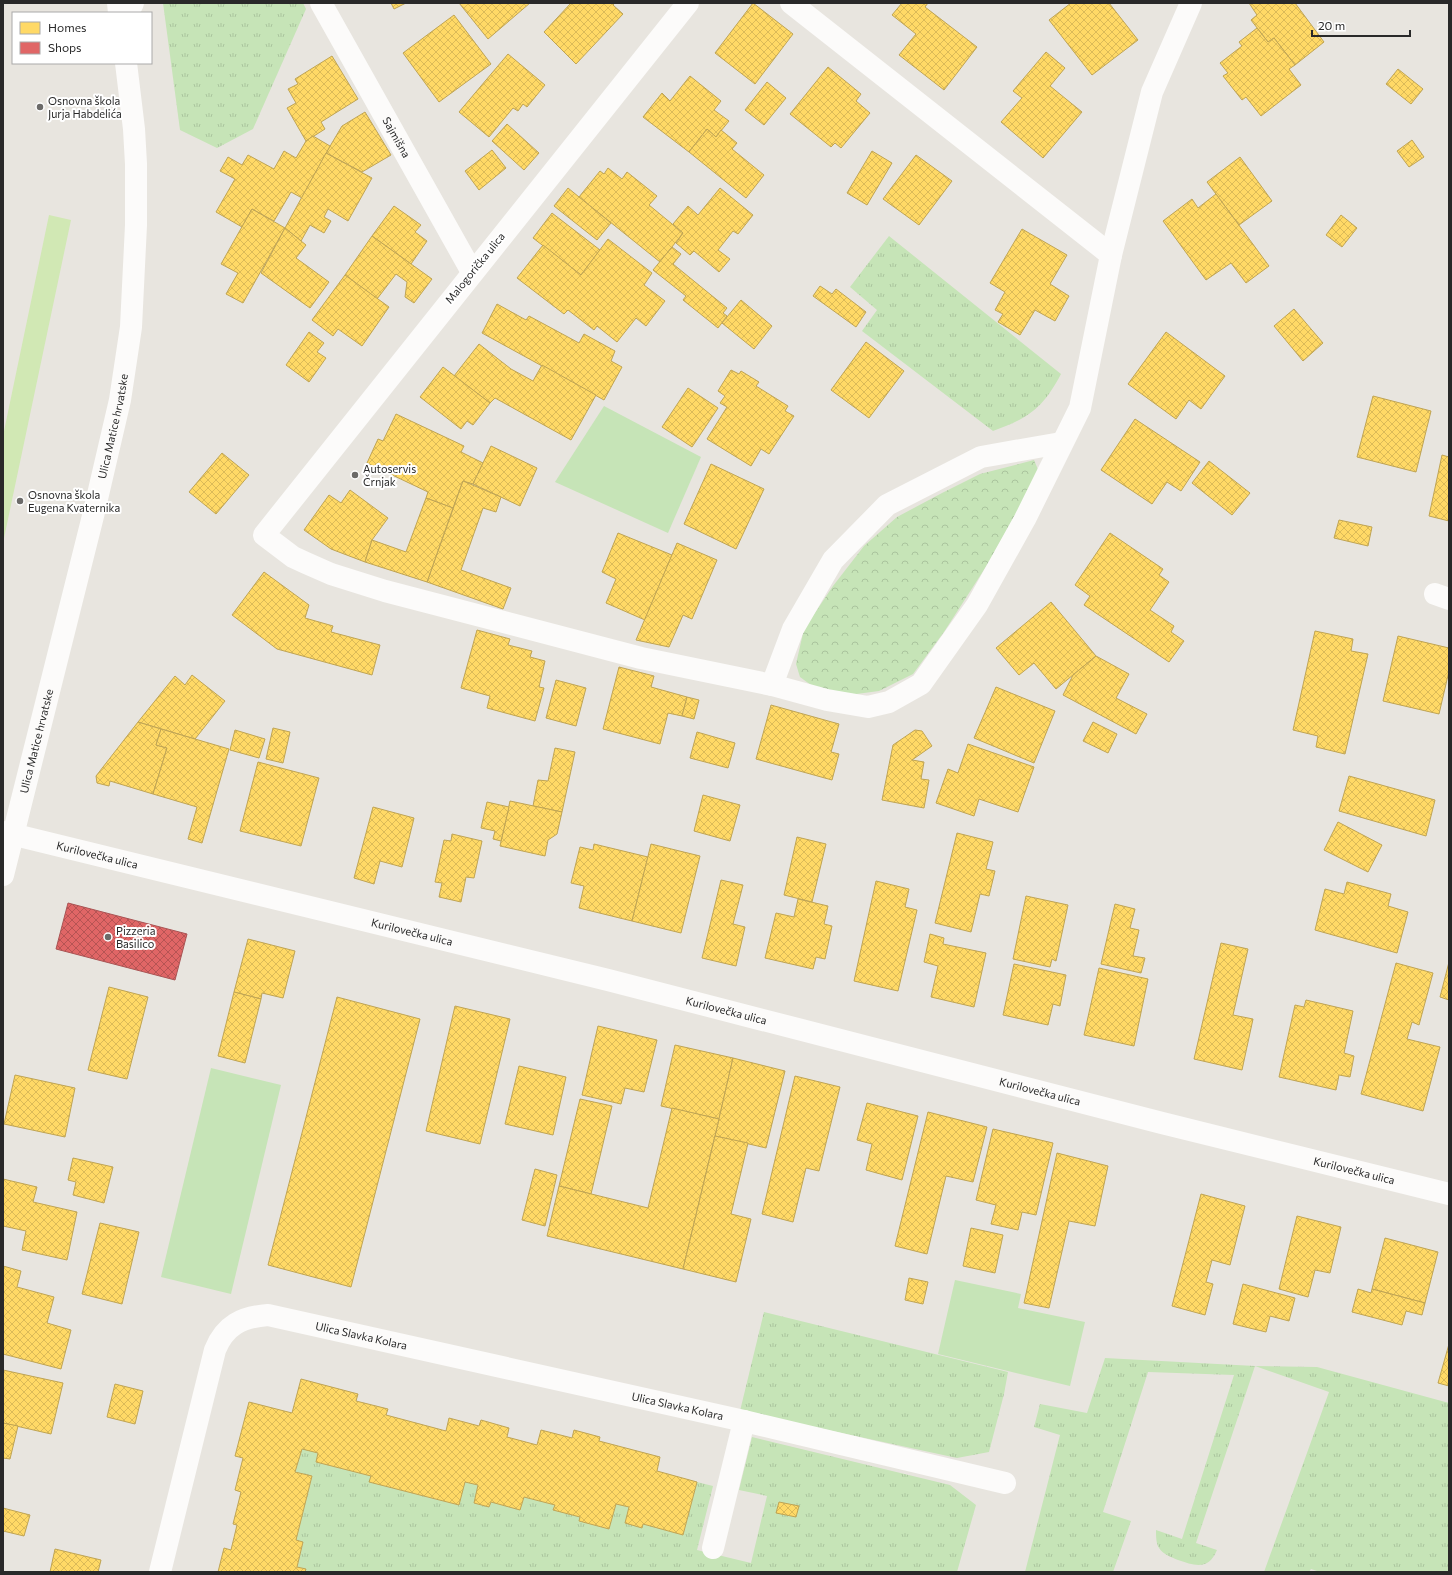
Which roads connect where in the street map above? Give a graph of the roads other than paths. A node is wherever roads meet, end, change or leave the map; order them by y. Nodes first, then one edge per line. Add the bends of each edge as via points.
1 (133, 3) edge
2 (321, 3) edge
3 (688, 3) edge
4 (791, 3) edge
5 (1191, 3) edge
6 (128, 12) edge
7 (126, 64) edge
8 (1111, 254) junction
9 (472, 272) junction
10 (1061, 444) junction
11 (772, 685) junction
12 (8, 833) edge
13 (3, 875) edge
14 (1449, 1194) edge
15 (744, 1421) junction
16 (1005, 1483) dead end
17 (713, 1548) dead end
18 (160, 1572) edge

1 - 6 street
2 - 9 street, Sajmišna
3 - 9 street, Malogorička ulica
4 - 8 street
5 - 8 street via 1152,92
7 - 12 street, Ulica Matice hrvatske via 134,129 136,224 131,327 120,400 95,508
8 - 10 street via 1080,408
9 - 11 street, Malogorička ulica via 264,535 293,557 331,574 385,592 642,658
10 - 11 street via 981,457 887,505 833,560 793,629
10 - 11 street via 1025,519 977,605 921,684 889,702 868,707 827,700
12 - 13 street, Ulica Matice hrvatske
12 - 14 street, Kurilovečka ulica via 608,980
15 - 16 street, Ulica Slavka Kolara
15 - 17 street
15 - 18 street, Ulica Slavka Kolara via 268,1315 253,1316 220,1336

